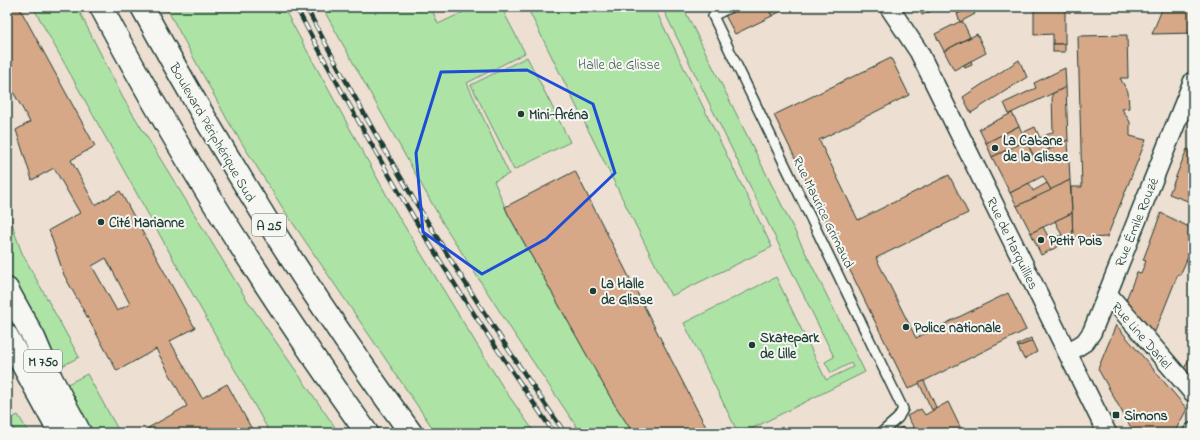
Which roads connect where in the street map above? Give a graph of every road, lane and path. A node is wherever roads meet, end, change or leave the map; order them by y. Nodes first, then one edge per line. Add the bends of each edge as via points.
1 (101, 7) edge
2 (142, 7) edge
3 (731, 7) edge
4 (889, 7) edge
5 (901, 7) edge
6 (919, 52) junction
7 (1193, 81) edge
8 (7, 289) edge
9 (1108, 294) junction
10 (7, 336) edge
11 (1068, 353) junction
12 (1193, 393) edge
13 (60, 433) edge
14 (80, 433) edge
15 (367, 433) edge
16 (412, 433) edge
17 (881, 433) edge
18 (1107, 433) edge

1 - 15 main road, A 25 via 162,118 222,219
2 - 16 main road, Boulevard Périphérique Sud / A 25 via 252,199 292,262
3 - 17 lane, Rue Maurice Grimaud via 713,16 903,409 898,418
4 - 6 street, Rue de Marquillies
5 - 6 street, Rue de Marquillies
6 - 11 street, Rue de Marquillies
7 - 9 street, Rue Émile Rouzé
8 - 14 main road, M 750
9 - 11 street, Rue Émile Rouzé via 1088,339
9 - 12 street, Rue Line Dariel
10 - 13 main road, M 750
11 - 18 street, Rue de Marquillies

